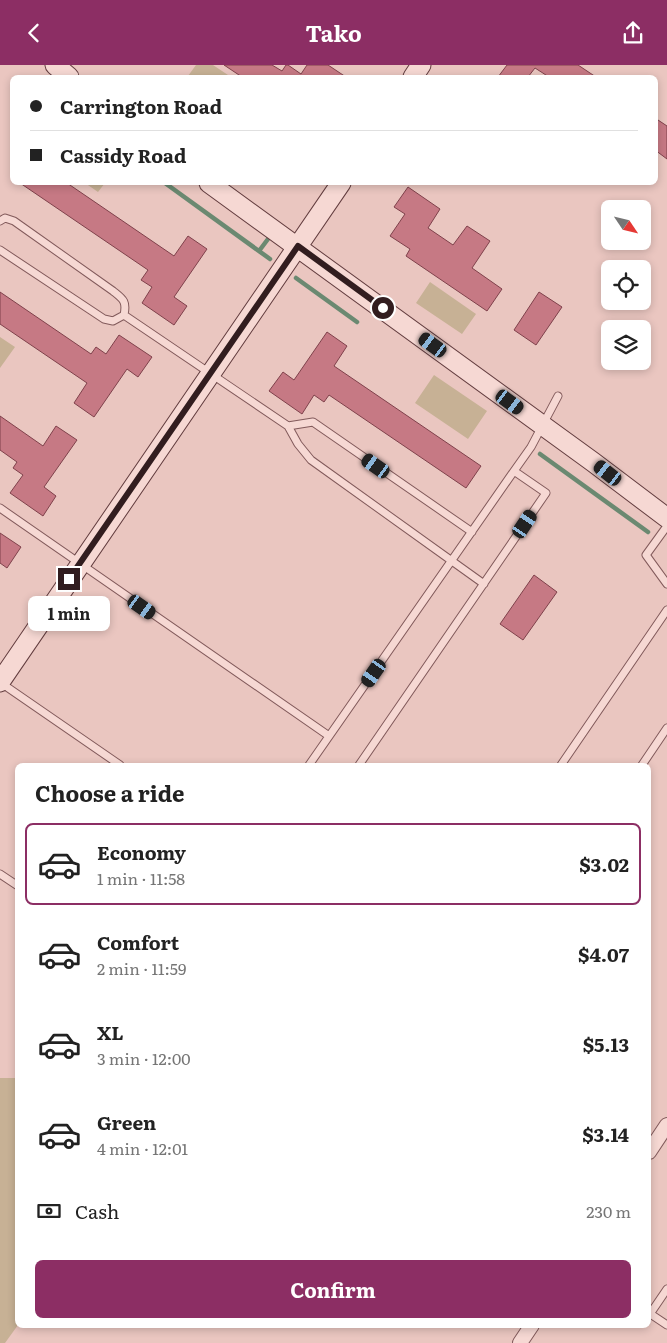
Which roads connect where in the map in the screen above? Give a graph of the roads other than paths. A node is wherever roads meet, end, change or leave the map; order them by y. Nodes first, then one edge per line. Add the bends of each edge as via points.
1 (55, 65) edge
2 (67, 75) edge
3 (212, 185) edge
4 (340, 185) edge
5 (0, 221) edge
6 (298, 246) junction
7 (0, 250) edge
8 (124, 315) junction
9 (210, 374) junction
10 (558, 396) dead end
11 (542, 425) junction
12 (288, 426) junction
13 (514, 471) junction
14 (0, 509) edge
15 (667, 518) edge
16 (667, 526) edge
17 (472, 532) junction
18 (451, 562) junction
19 (80, 564) junction
20 (484, 584) junction
21 (667, 584) edge
22 (667, 610) edge
23 (0, 682) edge
24 (667, 728) edge
25 (329, 736) junction
26 (117, 763) edge
27 (310, 763) edge
28 (360, 763) edge
29 (562, 763) edge
30 (643, 763) edge
31 (0, 874) edge
32 (15, 884) edge
33 (665, 1133) edge
34 (651, 1150) edge
35 (667, 1289) edge
36 (651, 1313) edge
37 (651, 1315) edge
38 (667, 1325) edge
39 (530, 1328) edge
40 (520, 1343) edge

1 - 2 street
3 - 6 street
4 - 6 street
5 - 8 lane via 5,218 14,221 114,291 124,300
6 - 9 street
6 - 11 street
7 - 8 lane via 104,319 113,321
8 - 9 lane
9 - 12 lane
9 - 19 street
10 - 11 lane
11 - 13 lane
11 - 15 street
12 - 17 lane via 313,422
12 - 18 lane via 311,460
13 - 17 lane
13 - 20 lane via 546,493
14 - 19 lane
16 - 21 lane via 646,555
17 - 18 lane
18 - 20 lane
18 - 25 lane
19 - 23 street
19 - 25 lane
20 - 28 lane
22 - 29 lane
23 - 26 lane
24 - 30 lane
25 - 27 lane
31 - 32 lane
33 - 34 street
35 - 36 lane
37 - 38 lane
39 - 40 street

